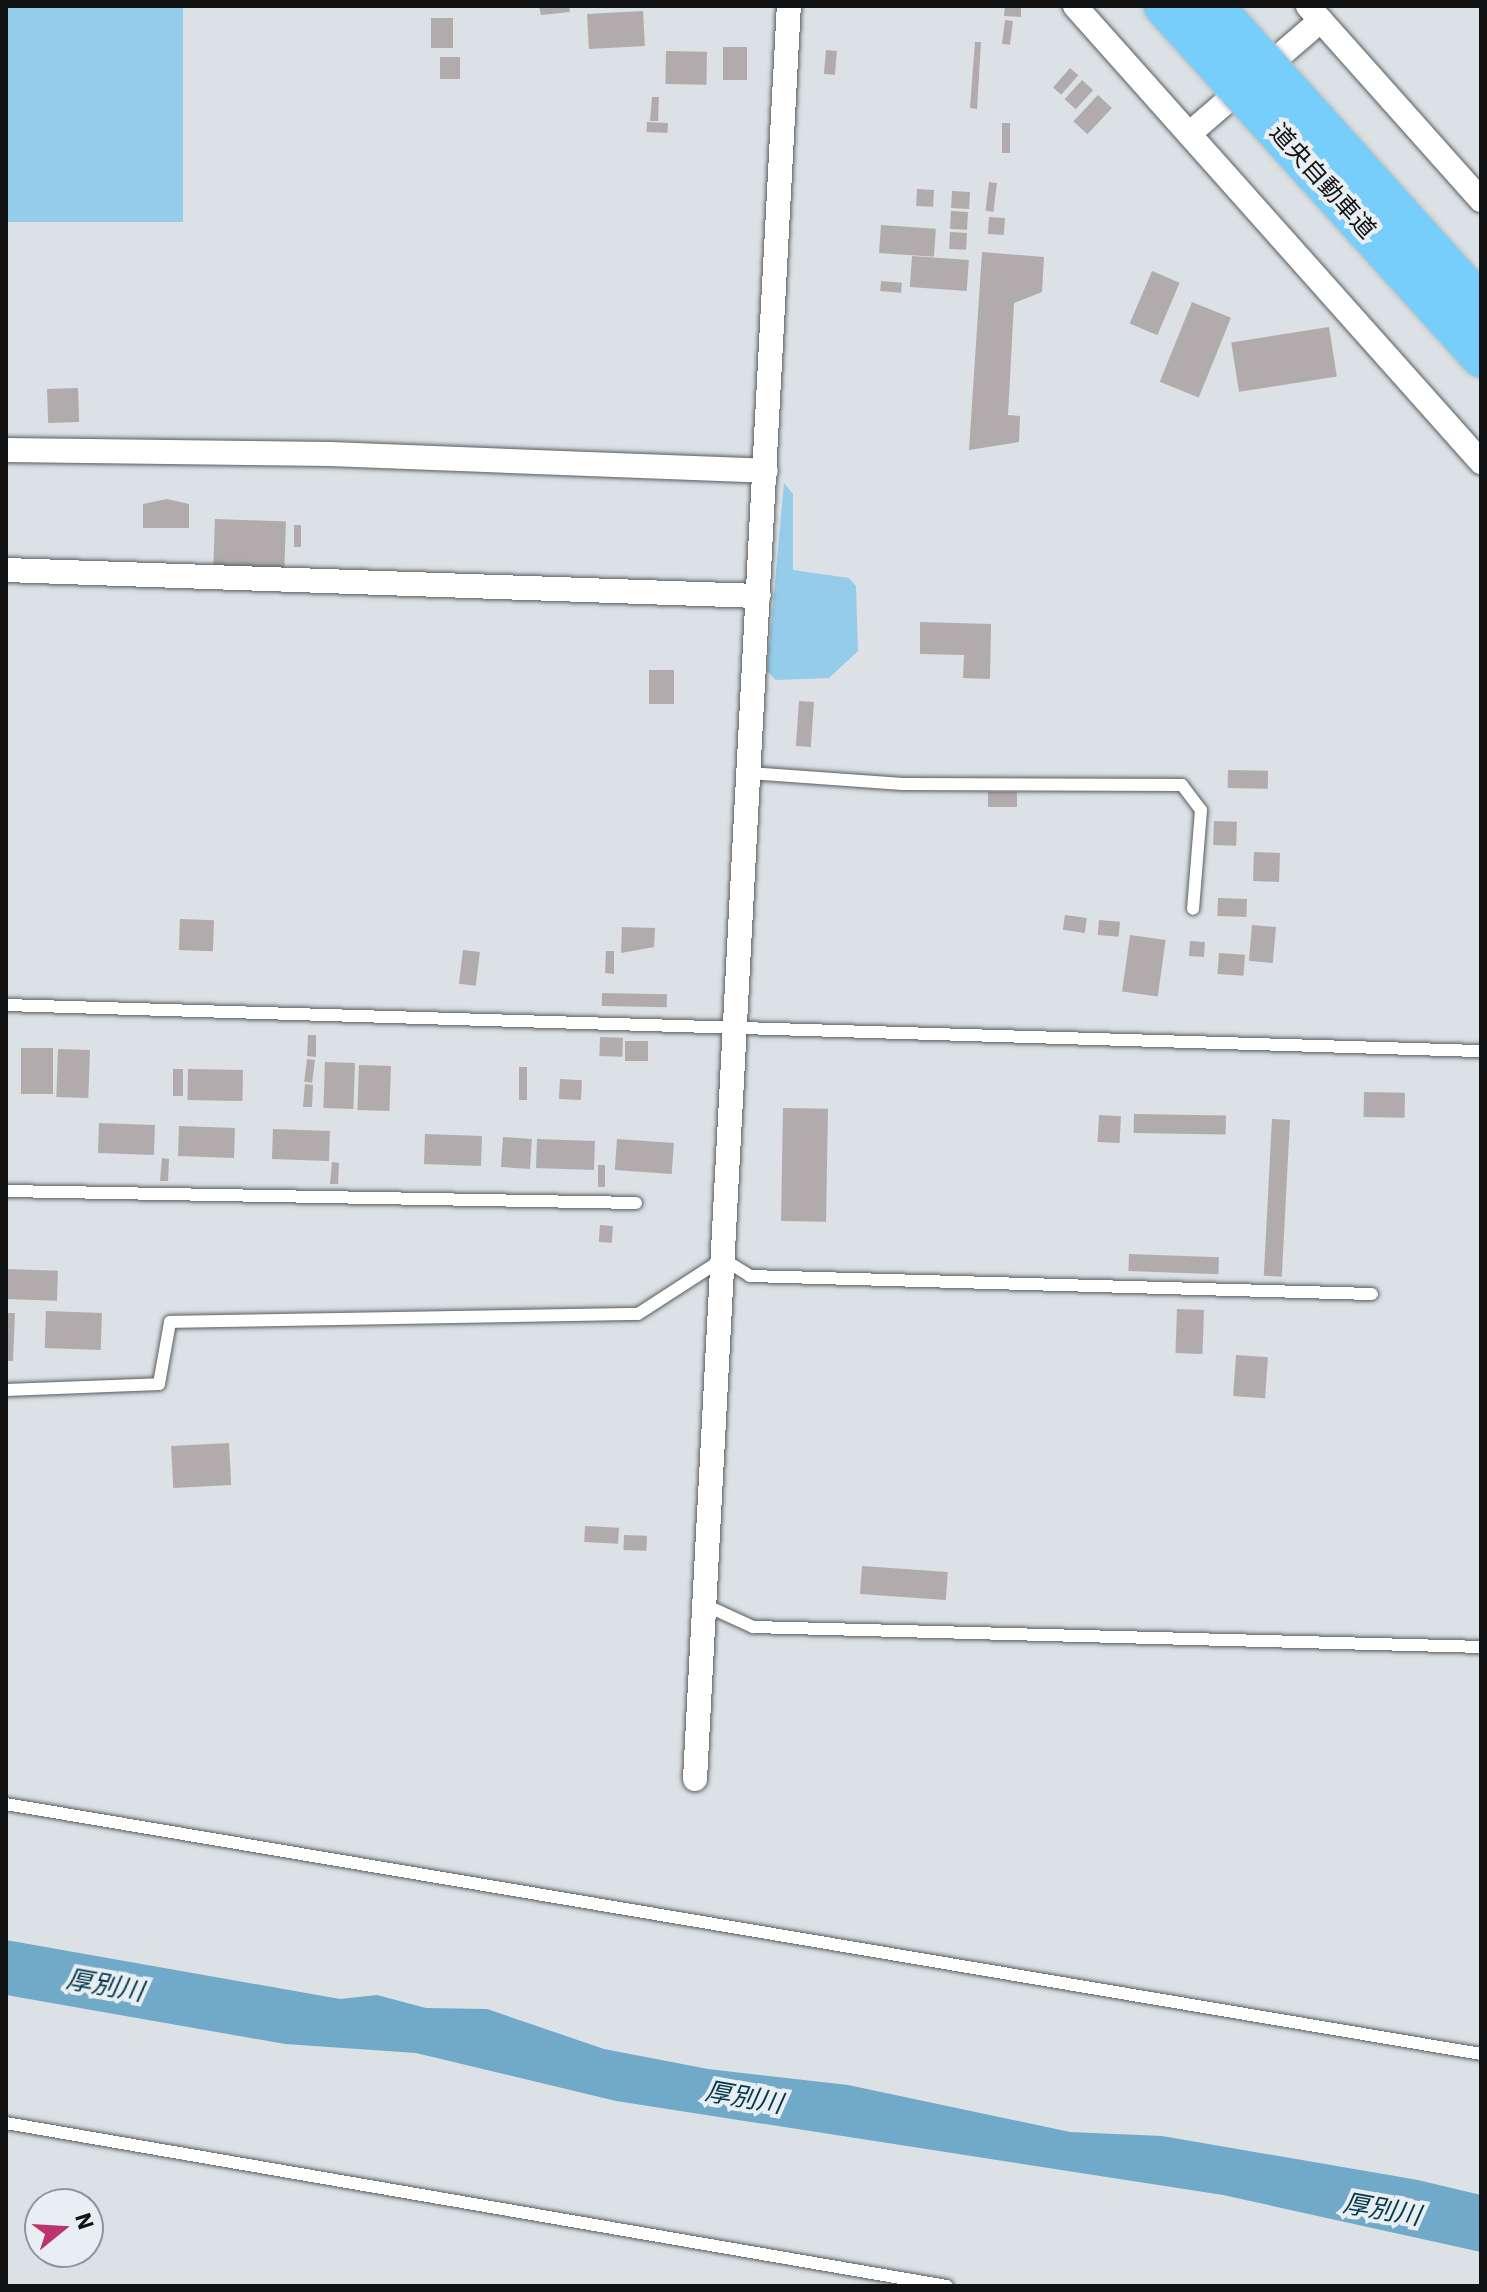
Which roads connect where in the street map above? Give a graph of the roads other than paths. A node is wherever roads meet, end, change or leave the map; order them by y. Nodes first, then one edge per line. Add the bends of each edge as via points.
1 (789, 6) edge
2 (1075, 6) edge
3 (1165, 6) edge
4 (1212, 6) edge
5 (1314, 13) edge
6 (1189, 134) junction
7 (1481, 200) edge
8 (1481, 306) edge
9 (1481, 356) edge
10 (1472, 436) edge
11 (6, 450) edge
12 (1481, 462) edge
13 (766, 471) junction
14 (6, 570) edge
15 (759, 596) junction
16 (749, 773) junction
17 (1193, 909) dead end
18 (6, 1005) edge
19 (736, 1023) junction
20 (1481, 1051) edge
21 (6, 1191) edge
22 (636, 1203) dead end
23 (723, 1259) junction
24 (1372, 1294) dead end
25 (6, 1390) edge
26 (705, 1605) junction
27 (1481, 1647) edge
28 (695, 1779) dead end
29 (6, 1804) edge
30 (1481, 2054) edge
31 (6, 2123) edge
32 (947, 2286) edge

1 - 13 street
2 - 6 street
3 - 9 highway, 道央自動車道, bridge
4 - 8 highway, 道央自動車道, bridge
5 - 6 street
5 - 7 street
6 - 10 street
10 - 12 street
11 - 13 street via 330,454
13 - 15 street
14 - 15 street
15 - 16 street
16 - 17 lane via 903,784 1182,785 1201,810
16 - 19 street
18 - 19 lane
19 - 20 lane
19 - 23 street
21 - 22 lane
23 - 24 lane via 750,1276
23 - 25 lane via 638,1314 170,1322 159,1384
23 - 26 street
26 - 27 lane via 753,1627
26 - 28 street
29 - 30 lane
31 - 32 lane

